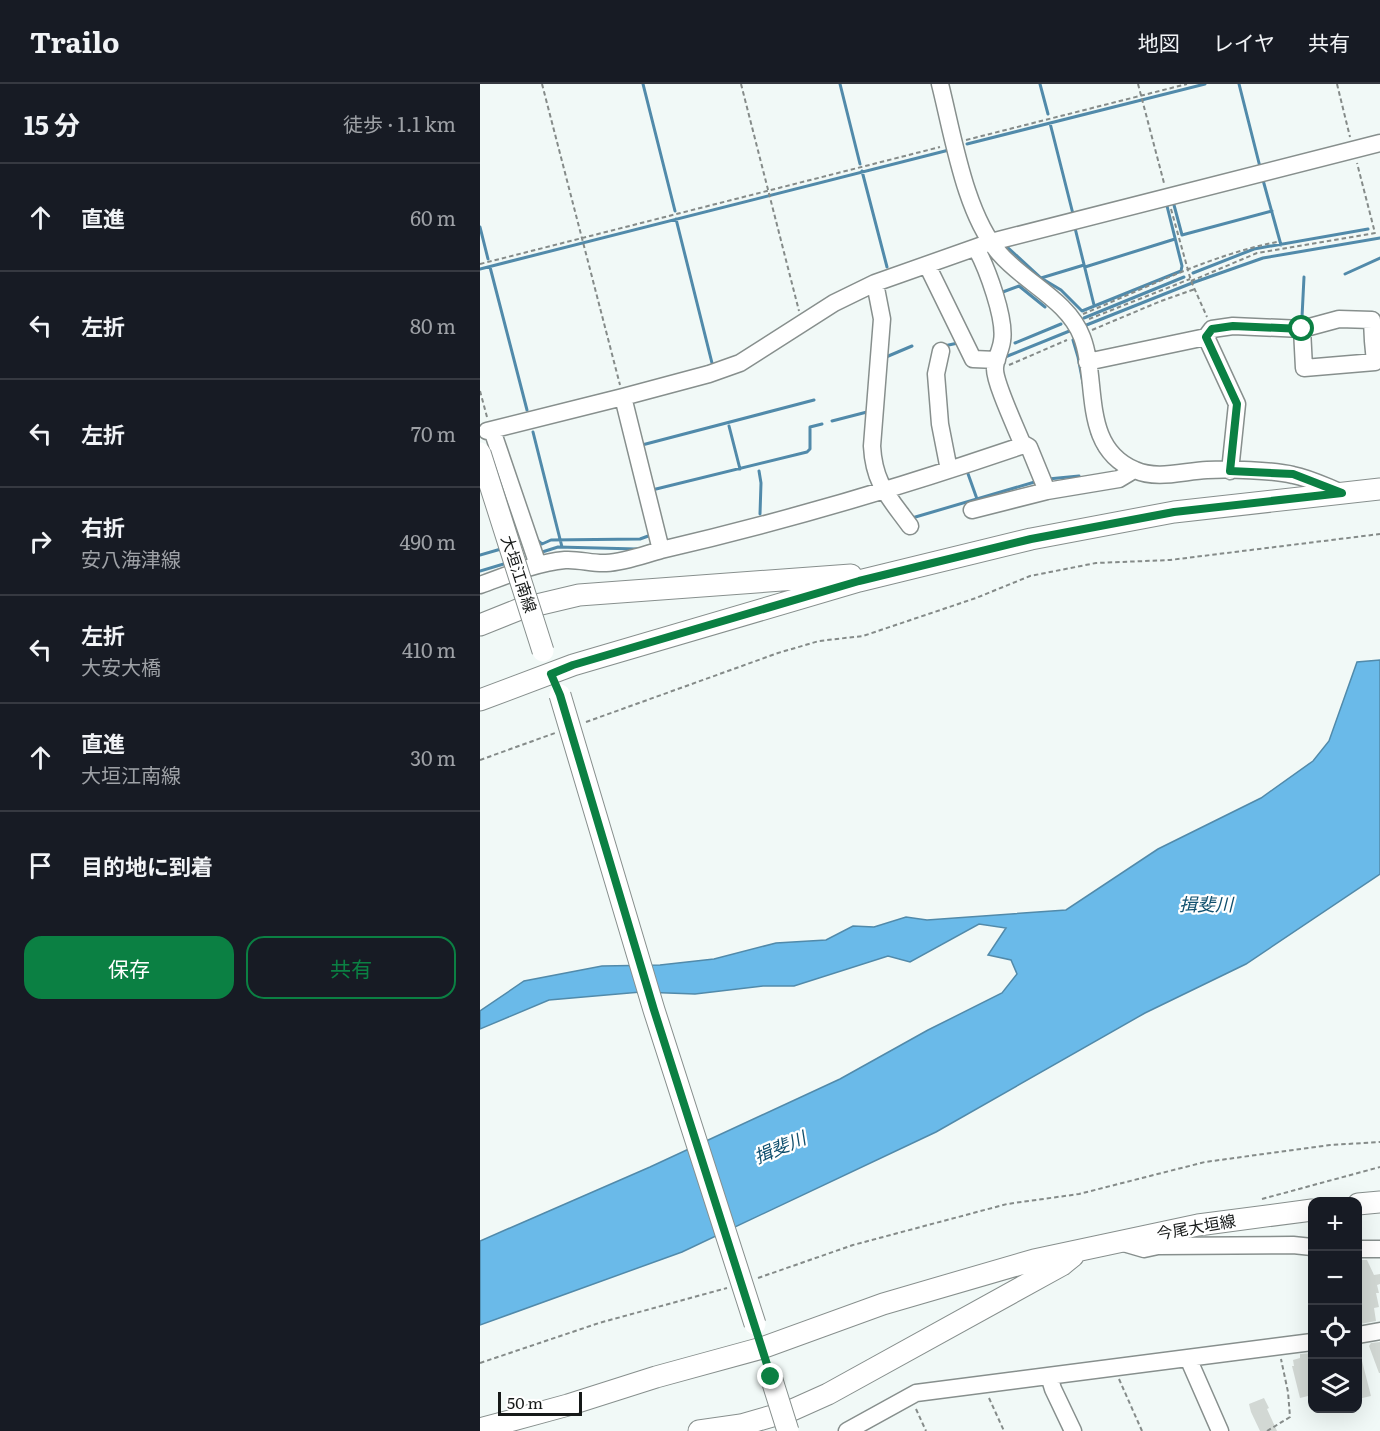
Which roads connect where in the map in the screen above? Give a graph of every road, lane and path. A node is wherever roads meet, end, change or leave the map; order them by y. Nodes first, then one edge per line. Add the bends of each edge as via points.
1 (542, 84) edge
2 (741, 84) edge
3 (940, 84) edge
4 (1138, 84) edge
5 (1187, 84) edge
6 (1337, 84) edge
7 (1141, 96) junction
8 (956, 143) junction
9 (1380, 143) edge
10 (1354, 150) junction
11 (768, 189) junction
12 (1168, 196) junction
13 (1380, 232) edge
14 (1375, 234) junction
15 (583, 238) junction
16 (1277, 242) dead end
17 (984, 245) junction
18 (480, 264) edge
19 (927, 265) junction
20 (1188, 270) junction
21 (1191, 280) junction
22 (875, 283) junction
23 (1195, 289) junction
24 (804, 323) junction
25 (1080, 327) junction
26 (1302, 329) junction
27 (1209, 333) junction
28 (1376, 340) edge
29 (942, 351) dead end
30 (1087, 362) junction
31 (996, 365) junction
32 (480, 390) edge
33 (623, 397) junction
34 (489, 430) junction
35 (1022, 443) junction
36 (480, 453) edge
37 (1134, 470) junction
38 (949, 471) junction
39 (1230, 471) junction
40 (1380, 489) edge
41 (883, 490) junction
42 (1047, 490) junction
43 (1342, 493) junction
44 (972, 510) dead end
45 (910, 526) dead end
46 (1380, 534) edge
47 (661, 550) junction
48 (538, 565) junction
49 (859, 581) junction
50 (480, 585) edge
51 (480, 625) edge
52 (551, 674) junction
53 (480, 700) edge
54 (581, 724) dead end
55 (558, 732) dead end
56 (480, 760) edge
57 (1380, 1142) edge
58 (1380, 1167) edge
59 (1256, 1201) dead end
60 (1380, 1202) edge
61 (1362, 1204) edge
62 (1308, 1210) edge
63 (1119, 1242) junction
64 (1308, 1247) edge
65 (1362, 1249) edge
66 (1380, 1249) edge
67 (1080, 1250) junction
68 (752, 1280) dead end
69 (730, 1287) dead end
70 (1380, 1331) edge
71 (1362, 1334) edge
72 (1308, 1343) edge
73 (762, 1348) junction
74 (1279, 1348) junction
75 (1188, 1358) junction
76 (480, 1363) edge
77 (1115, 1367) junction
78 (1049, 1376) junction
79 (983, 1384) junction
80 (910, 1396) junction
81 (754, 1426) edge
82 (480, 1429) edge
83 (699, 1431) edge
84 (788, 1431) edge
85 (847, 1431) edge
86 (927, 1431) edge
87 (1004, 1431) edge
88 (1073, 1431) edge
89 (1142, 1431) edge
90 (1220, 1431) edge
91 (1268, 1431) edge

1 - 15 path
2 - 11 path
3 - 8 street
4 - 7 path
5 - 7 path
6 - 10 path
7 - 8 path
7 - 12 path
8 - 11 path
8 - 17 street
9 - 10 street
10 - 12 street
10 - 14 path
11 - 15 path
11 - 24 path
12 - 17 street
12 - 20 path
13 - 14 path
14 - 21 path via 1257,253
15 - 18 path
15 - 33 path
16 - 20 path
17 - 19 street
17 - 25 street via 1000,254
17 - 31 street via 1003,339
19 - 22 street
19 - 31 street via 973,359
20 - 21 path
20 - 25 path
21 - 23 path
21 - 25 path
22 - 24 street
22 - 41 street via 882,319 872,446 873,467
23 - 25 path
23 - 27 path
24 - 33 street via 740,363
25 - 30 street
25 - 31 path
26 - 27 street via 1233,326
26 - 28 street via 1339,319 1372,320
26 - 28 street via 1304,368 1375,362
27 - 30 street
27 - 39 street via 1237,404
29 - 38 street via 936,374
30 - 37 street via 1095,419 1102,439 1116,458
31 - 35 street
32 - 34 path
33 - 34 street
33 - 47 street
34 - 48 street
35 - 38 street
35 - 42 street via 1029,447
36 - 52 main road, 大垣江南線, bridge
37 - 39 street via 1160,474
37 - 42 street via 1119,479
38 - 41 street
39 - 43 street via 1293,474
40 - 43 main road
41 - 45 street
41 - 47 street
42 - 44 street
43 - 49 main road via 1174,512 1031,539
46 - 54 path via 1170,560 1096,562 1030,576 863,636 819,641 778,653
47 - 48 street via 605,563 565,560
48 - 50 street
49 - 51 main road via 850,574 579,595 520,609
49 - 52 main road
52 - 53 main road
52 - 73 main road, 大垣江南線, bridge
55 - 56 path
57 - 68 path via 1205,1162 1079,1194 1007,1204 853,1245
58 - 59 path
60 - 61 main road
62 - 63 main road, 今尾大垣線 via 1198,1225
63 - 64 street via 1144,1249
63 - 67 main road, 今尾大垣線
65 - 66 street
67 - 73 main road, 今尾大垣線 via 883,1304
67 - 81 main road via 1062,1264 828,1394
69 - 76 path via 599,1323
70 - 71 street
72 - 74 street
73 - 82 main road, 今尾大垣線
73 - 84 main road, bridge
74 - 75 street
74 - 91 path via 1290,1417
75 - 77 street
75 - 90 street
77 - 78 street
77 - 89 path
78 - 79 street
78 - 88 street
79 - 80 street
79 - 87 path
80 - 85 street
80 - 86 path
81 - 83 main road

